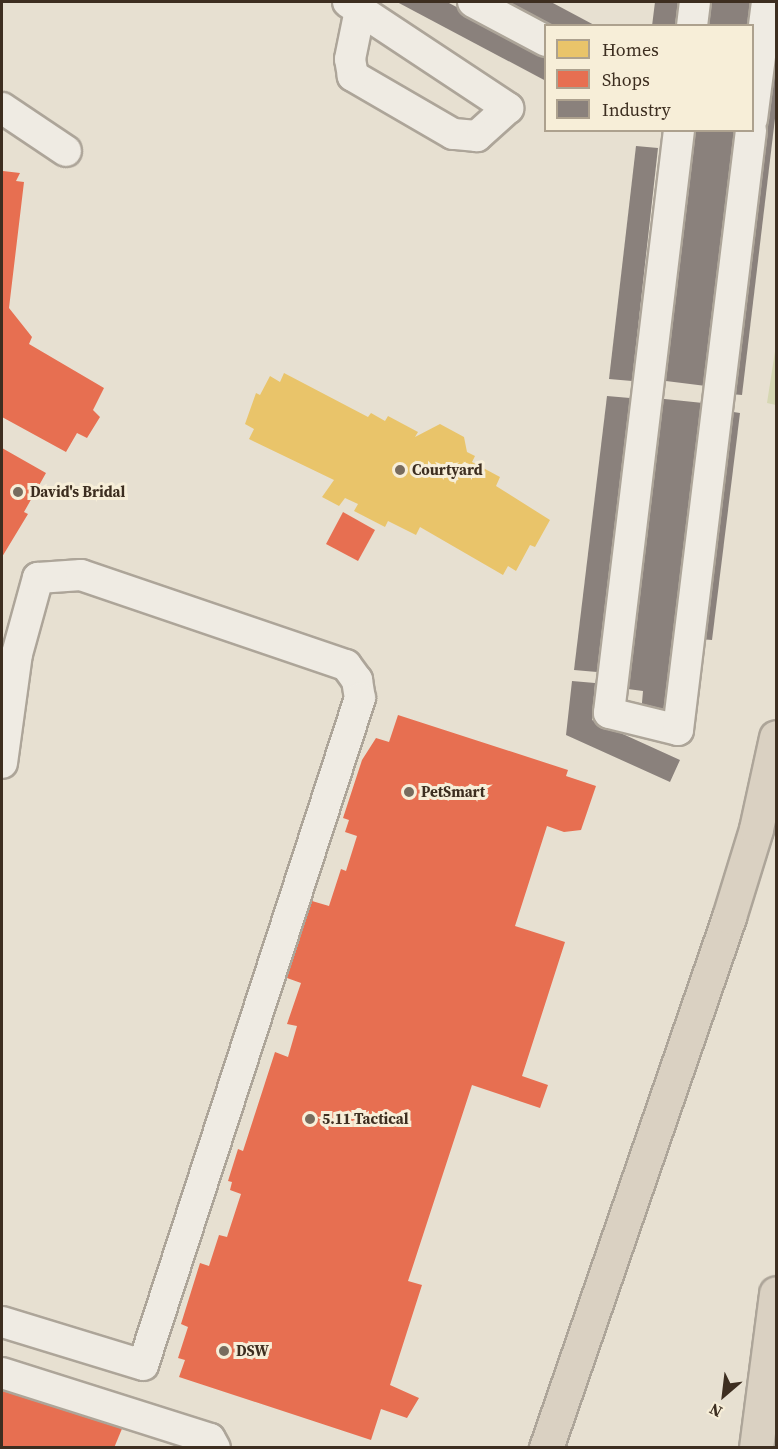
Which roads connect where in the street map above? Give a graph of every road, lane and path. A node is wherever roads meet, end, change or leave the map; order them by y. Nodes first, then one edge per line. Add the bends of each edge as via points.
1 (472, 2) edge
2 (695, 2) edge
3 (767, 2) edge
4 (354, 6) edge
5 (692, 24) edge
6 (544, 40) edge
7 (754, 102) edge
8 (2, 108) edge
9 (2, 132) edge
10 (679, 132) edge
11 (750, 132) edge
12 (14, 616) edge
13 (9, 651) edge
14 (777, 737) edge
15 (2, 763) edge
16 (777, 1293) edge
17 (2, 1322) edge
18 (2, 1373) edge
19 (215, 1448) edge
20 (546, 1448) edge
21 (756, 1448) edge

1 - 6 lane
2 - 5 lane
3 - 7 lane
4 - 4 lane via 409,43 508,108 477,136 453,134 353,75 350,58
8 - 9 lane via 66,151
10 - 11 lane via 609,713 678,730
12 - 13 lane
12 - 17 lane via 38,578 81,576 346,665 357,680 360,698 143,1365
13 - 15 lane
14 - 20 highway via 756,829 729,917
16 - 21 highway
18 - 19 lane via 210,1439

